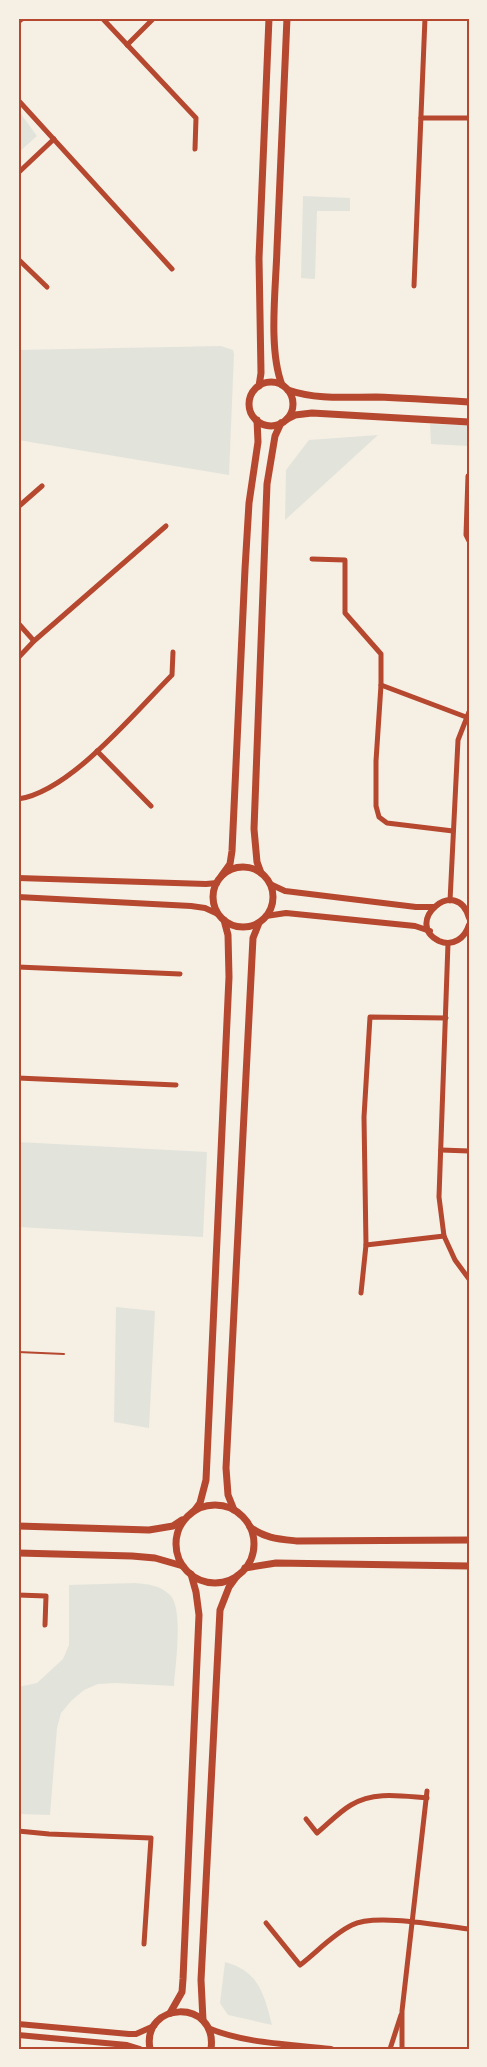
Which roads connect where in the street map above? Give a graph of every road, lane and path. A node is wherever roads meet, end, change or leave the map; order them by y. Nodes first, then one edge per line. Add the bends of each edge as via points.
1 (23, 18) edge
2 (102, 18) edge
3 (154, 18) edge
4 (269, 18) edge
5 (287, 18) edge
6 (425, 18) edge
7 (18, 22) edge
8 (127, 45) junction
9 (18, 100) edge
10 (422, 118) junction
11 (469, 118) edge
12 (54, 139) junction
13 (195, 149) dead end
14 (18, 173) edge
15 (18, 259) edge
16 (172, 269) dead end
17 (414, 286) dead end
18 (47, 287) dead end
19 (282, 385) junction
20 (259, 386) junction
21 (288, 390) junction
22 (469, 402) edge
23 (257, 420) junction
24 (284, 421) junction
25 (469, 422) edge
26 (468, 476) edge
27 (42, 486) dead end
28 (18, 507) edge
29 (166, 526) dead end
30 (469, 541) edge
31 (312, 559) dead end
32 (18, 623) edge
33 (34, 641) junction
34 (173, 652) dead end
35 (18, 658) edge
36 (381, 685) junction
37 (467, 714) edge
38 (97, 751) junction
39 (18, 799) edge
40 (151, 806) dead end
41 (453, 831) junction
42 (261, 873) junction
43 (222, 875) junction
44 (18, 878) edge
45 (217, 882) junction
46 (270, 884) junction
47 (18, 897) edge
48 (450, 900) junction
49 (433, 907) junction
50 (218, 914) junction
51 (469, 915) edge
52 (266, 916) junction
53 (224, 920) junction
54 (258, 923) junction
55 (469, 925) edge
56 (430, 932) junction
57 (466, 936) edge
58 (448, 943) junction
59 (18, 968) edge
60 (180, 974) dead end
61 (446, 1018) junction
62 (18, 1078) edge
63 (176, 1085) dead end
64 (441, 1150) junction
65 (469, 1151) edge
66 (444, 1236) junction
67 (366, 1245) junction
68 (469, 1279) edge
69 (361, 1293) dead end
70 (18, 1353) edge
71 (64, 1354) dead end
72 (234, 1510) junction
73 (194, 1511) junction
74 (187, 1517) junction
75 (18, 1526) edge
76 (250, 1527) junction
77 (469, 1540) edge
78 (18, 1553) edge
79 (183, 1566) junction
80 (469, 1566) edge
81 (245, 1568) junction
82 (191, 1574) junction
83 (237, 1576) junction
84 (18, 1595) edge
85 (45, 1625) dead end
86 (428, 1791) dead end
87 (427, 1798) junction
88 (306, 1819) dead end
89 (18, 1831) edge
90 (266, 1923) dead end
91 (412, 1923) junction
92 (469, 1929) edge
93 (144, 1944) dead end
94 (402, 2011) junction
95 (170, 2013) junction
96 (202, 2020) junction
97 (18, 2024) edge
98 (154, 2026) junction
99 (208, 2028) junction
100 (18, 2035) edge
101 (140, 2049) edge
102 (150, 2049) edge
103 (211, 2049) edge
104 (331, 2049) edge
105 (390, 2049) edge
106 (402, 2049) edge

1 - 7 street
2 - 8 street
3 - 8 street
4 - 20 main road via 259,258
5 - 19 main road via 275,311 276,361
6 - 10 street
8 - 13 street via 196,118
9 - 12 street
10 - 11 street
10 - 17 street
12 - 14 street
12 - 16 street
15 - 18 street
19 - 20 main road via 270,382
19 - 21 main road
20 - 23 main road via 250,400
21 - 22 main road via 330,398
21 - 24 main road via 293,401 291,414
23 - 24 main road via 268,425
23 - 43 main road via 245,569 232,851 230,864
24 - 25 main road via 312,413
24 - 42 main road via 275,436 267,484 254,829 256,862
26 - 30 street
27 - 28 street
29 - 33 street
31 - 36 street via 345,560 345,613 381,654
32 - 33 street
33 - 35 street
34 - 38 street via 172,675
36 - 37 street
36 - 41 street via 376,761 379,817 387,823
37 - 41 street via 458,740
38 - 39 street via 44,790
38 - 40 street
41 - 48 street
42 - 43 main road via 246,867
42 - 46 main road
43 - 45 main road
44 - 45 street
45 - 50 main road via 213,898
46 - 49 street via 285,891
46 - 52 main road via 273,900
47 - 50 street via 191,906
48 - 49 street
48 - 51 street via 460,904
49 - 56 street via 427,919
50 - 53 main road
52 - 54 main road
52 - 56 street via 286,913 415,926
53 - 54 main road via 241,927
53 - 73 main road via 229,977 206,1480
54 - 72 main road via 253,938 227,1460 228,1495
55 - 57 street
56 - 58 street
57 - 58 street
58 - 61 street
59 - 60 street
61 - 64 street
61 - 67 street via 370,1017 364,1117
62 - 63 street
64 - 65 street
64 - 66 street via 439,1197
66 - 67 street
66 - 68 street
67 - 69 street
70 - 71 lane
72 - 73 main road via 214,1505
72 - 76 main road
73 - 74 main road
74 - 75 main road via 173,1526 149,1530
74 - 79 main road via 176,1541
76 - 77 main road via 273,1538 297,1541
76 - 81 main road via 254,1548
78 - 79 main road via 156,1558
79 - 82 main road
80 - 81 main road via 276,1563
81 - 83 main road
82 - 83 main road via 214,1582
82 - 95 main road via 199,1615 182,1992
83 - 96 main road via 220,1610
84 - 85 street via 46,1596
86 - 87 street
87 - 88 street via 387,1795 364,1799 350,1805 317,1833
87 - 91 street
89 - 93 street via 151,1838
90 - 91 street via 300,1965 358,1922
91 - 92 street
91 - 94 street
94 - 105 street
94 - 106 street
95 - 96 main road via 188,2012
95 - 98 main road
96 - 99 main road
97 - 98 street via 129,2034
98 - 102 main road
99 - 103 main road
99 - 104 street via 264,2041
100 - 101 street

